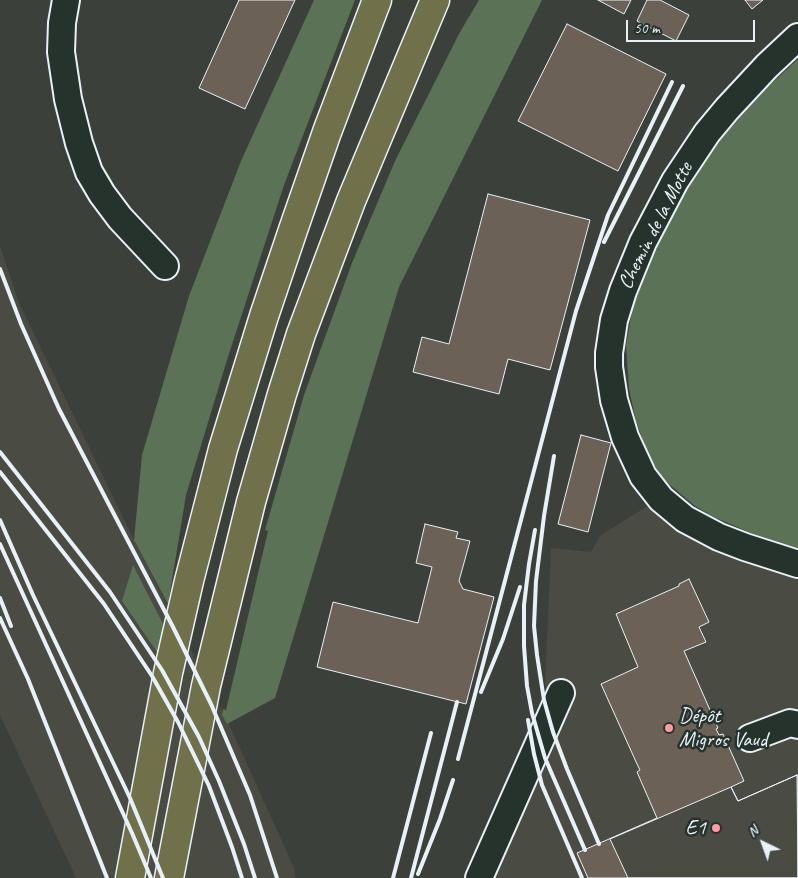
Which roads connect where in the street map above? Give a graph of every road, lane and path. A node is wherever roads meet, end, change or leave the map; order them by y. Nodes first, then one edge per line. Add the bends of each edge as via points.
1 (66, 0) edge
2 (378, 0) edge
3 (396, 0) edge
4 (435, 0) edge
5 (455, 0) edge
6 (798, 37) edge
7 (384, 121) junction
8 (293, 230) junction
9 (165, 266) dead end
10 (798, 564) edge
11 (561, 693) dead end
12 (798, 725) edge
13 (750, 738) dead end
14 (130, 878) edge
15 (169, 878) edge
16 (479, 878) edge

1 - 9 street via 61,52 68,99 89,172 120,218
2 - 8 highway
3 - 8 highway
4 - 7 highway
5 - 7 highway
6 - 10 street, Chemin de la Motte via 727,109 675,181 622,291 611,338 609,368 620,420 631,452 643,476 661,499 686,519 720,537
7 - 15 highway via 301,334 264,454 206,686
8 - 14 highway via 226,440 200,537 168,673
11 - 16 street
12 - 13 street via 790,723

